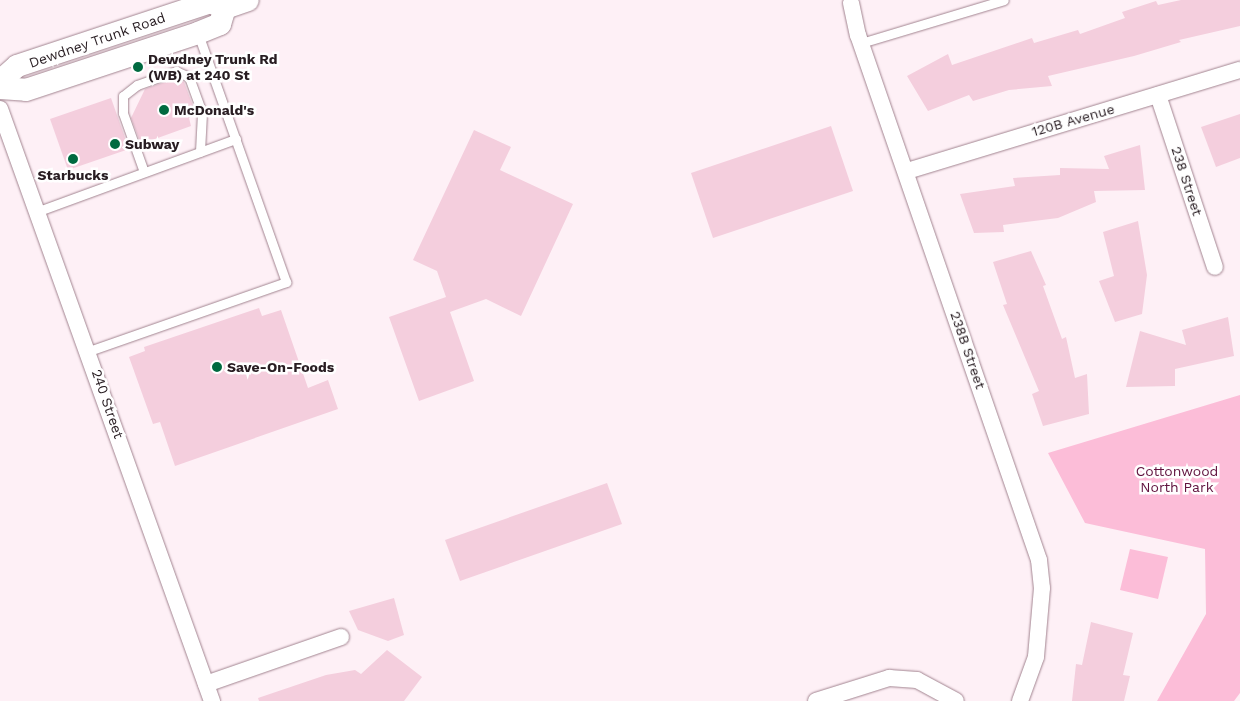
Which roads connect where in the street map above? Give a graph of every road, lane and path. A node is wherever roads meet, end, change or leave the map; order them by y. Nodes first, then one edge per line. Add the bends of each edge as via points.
1 (248, 0) edge
2 (1004, 0) edge
3 (849, 1) edge
4 (225, 8) junction
5 (198, 32) junction
6 (861, 43) junction
7 (1240, 70) edge
8 (0, 81) edge
9 (0, 88) edge
10 (1158, 95) junction
11 (0, 109) edge
12 (236, 139) junction
13 (200, 152) junction
14 (907, 171) junction
15 (144, 172) junction
16 (36, 212) junction
17 (1215, 267) dead end
18 (89, 351) junction
19 (341, 637) dead end
20 (206, 684) junction
21 (212, 701) edge
22 (816, 701) edge
23 (956, 701) edge
24 (1020, 701) edge

1 - 4 main road, Dewdney Trunk Road
2 - 6 lane
3 - 6 street, 238B Street
4 - 5 main road, Dewdney Trunk Road via 220,24
4 - 8 main road, Dewdney Trunk Road via 210,2 17,66
5 - 9 main road, Dewdney Trunk Road via 26,90
5 - 12 lane
6 - 14 street, 238B Street
7 - 10 street, 120B Avenue
10 - 14 street, 120B Avenue
10 - 17 street, 238 Street
11 - 16 street, 240 Street
12 - 13 lane
12 - 18 lane via 286,282
13 - 15 lane
13 - 15 lane via 202,113 189,77 176,71 137,85 124,96 123,113
14 - 24 street, 238B Street via 1039,560 1042,588 1036,656
15 - 16 lane
16 - 18 street, 240 Street
18 - 20 street, 240 Street
19 - 20 street
20 - 21 street, 240 Street
22 - 23 street via 889,678 917,680

